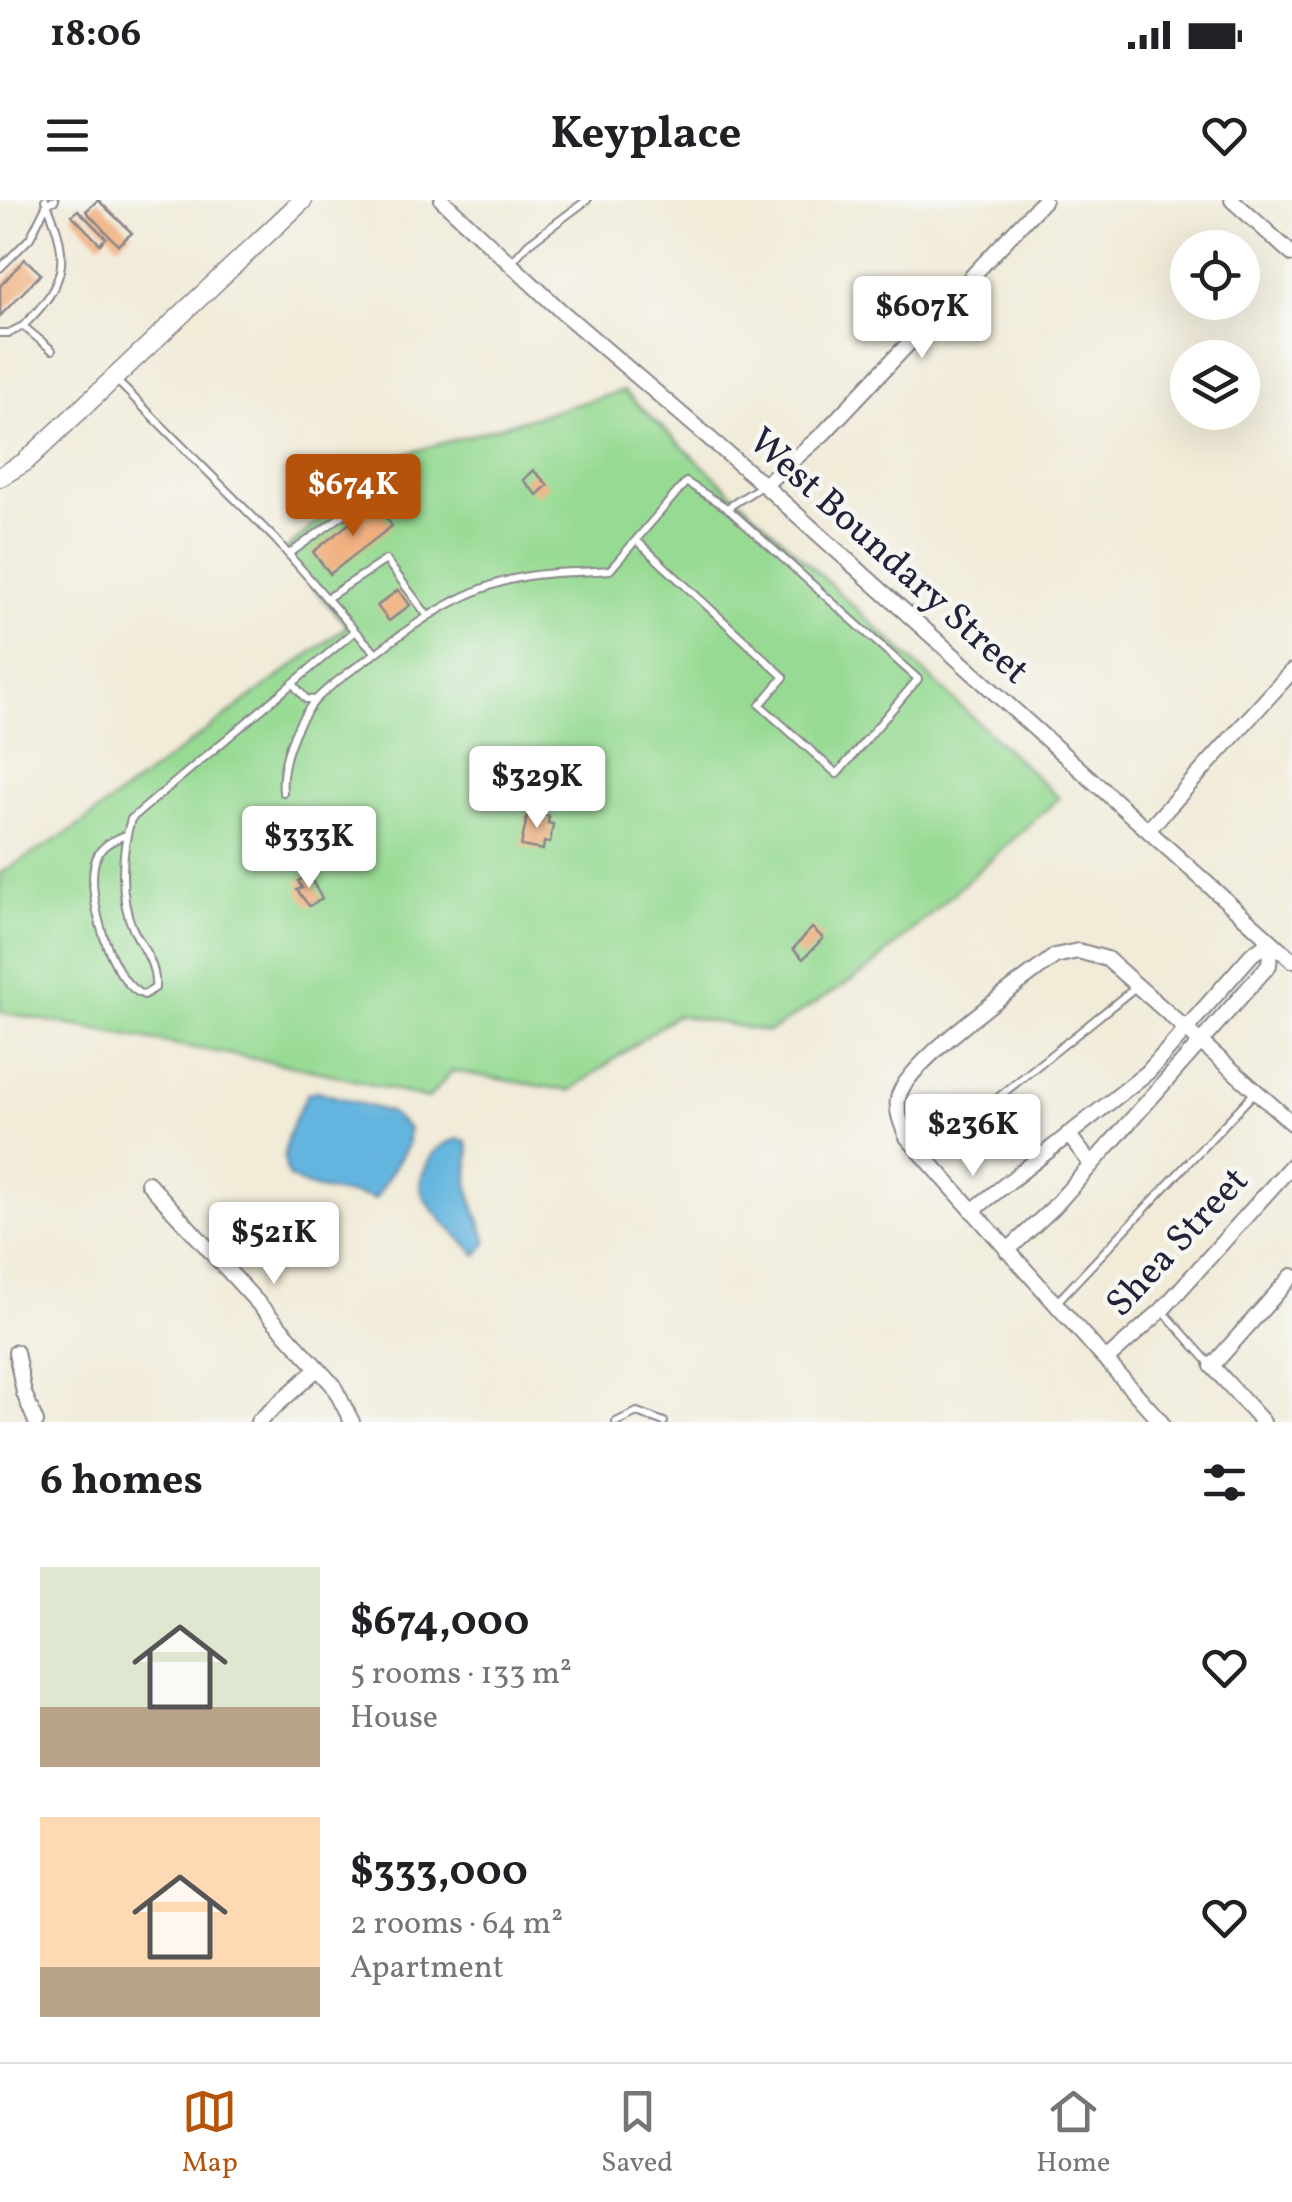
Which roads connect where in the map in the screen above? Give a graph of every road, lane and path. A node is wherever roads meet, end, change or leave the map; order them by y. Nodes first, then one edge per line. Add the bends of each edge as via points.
1 (302, 200) edge
2 (442, 200) edge
3 (587, 200) edge
4 (1044, 200) edge
5 (1232, 200) edge
6 (49, 201) edge
7 (1292, 254) edge
8 (510, 264) junction
9 (0, 268) edge
10 (23, 326) junction
11 (0, 333) edge
12 (52, 350) dead end
13 (114, 378) junction
14 (0, 477) edge
15 (764, 484) junction
16 (376, 491) dead end
17 (727, 508) junction
18 (636, 540) junction
19 (289, 554) junction
20 (327, 598) junction
21 (427, 615) junction
22 (355, 631) junction
23 (376, 653) junction
24 (1292, 671) edge
25 (294, 685) junction
26 (314, 700) junction
27 (284, 792) dead end
28 (1149, 830) junction
29 (126, 835) junction
30 (1271, 941) junction
31 (1292, 960) edge
32 (1137, 986) junction
33 (1186, 1030) junction
34 (1202, 1044) junction
35 (1256, 1090) junction
36 (1292, 1123) edge
37 (1068, 1134) junction
38 (924, 1156) junction
39 (1091, 1164) junction
40 (1292, 1164) edge
41 (148, 1183) dead end
42 (972, 1211) junction
43 (1007, 1251) junction
44 (1292, 1276) edge
45 (1055, 1304) junction
46 (1162, 1310) junction
47 (16, 1352) dead end
48 (1106, 1360) junction
49 (1212, 1366) junction
50 (318, 1368) junction
51 (36, 1422) edge
52 (258, 1422) edge
53 (352, 1422) edge
54 (616, 1422) edge
55 (664, 1422) edge
56 (1161, 1422) edge
57 (1262, 1422) edge

1 - 13 street
2 - 8 street, West Boundary Street
3 - 8 lane
4 - 15 street via 823,434
5 - 7 street
6 - 9 lane via 30,238
6 - 10 lane via 62,272 49,301
8 - 15 street, West Boundary Street
10 - 11 lane
10 - 12 lane
13 - 14 street via 25,462
13 - 19 lane
15 - 17 lane
15 - 28 street, West Boundary Street
16 - 19 lane
17 - 18 lane via 686,482
17 - 18 lane via 918,679 836,774 760,705 784,677
18 - 21 lane via 610,570 523,577
19 - 20 lane
20 - 21 lane via 386,560
20 - 22 lane
21 - 23 lane
22 - 23 lane
22 - 25 lane
23 - 26 lane
24 - 28 street
25 - 26 lane
25 - 29 lane via 159,794 131,819
26 - 27 lane via 284,758
28 - 30 street, West Boundary Street
29 - 29 lane via 123,875 131,924 156,976 155,988 144,995 123,976 95,908 96,856
30 - 31 street, West Boundary Street
30 - 33 street
30 - 34 street via 1269,965
32 - 33 street
32 - 38 lane
32 - 38 street via 1107,959 1078,952 1054,956 922,1062 902,1086 901,1124
33 - 34 street
33 - 37 street via 1148,1072
34 - 35 street
34 - 39 street
35 - 36 street
35 - 45 lane
37 - 39 street
37 - 42 street
38 - 42 street
39 - 43 street
40 - 46 street, Shea Street
41 - 50 street
42 - 43 street
43 - 45 street
44 - 49 street
45 - 48 street
46 - 48 street, Shea Street
46 - 49 lane
47 - 51 street
48 - 56 street
49 - 57 street
50 - 52 street
50 - 53 street
54 - 55 lane via 637,1412

